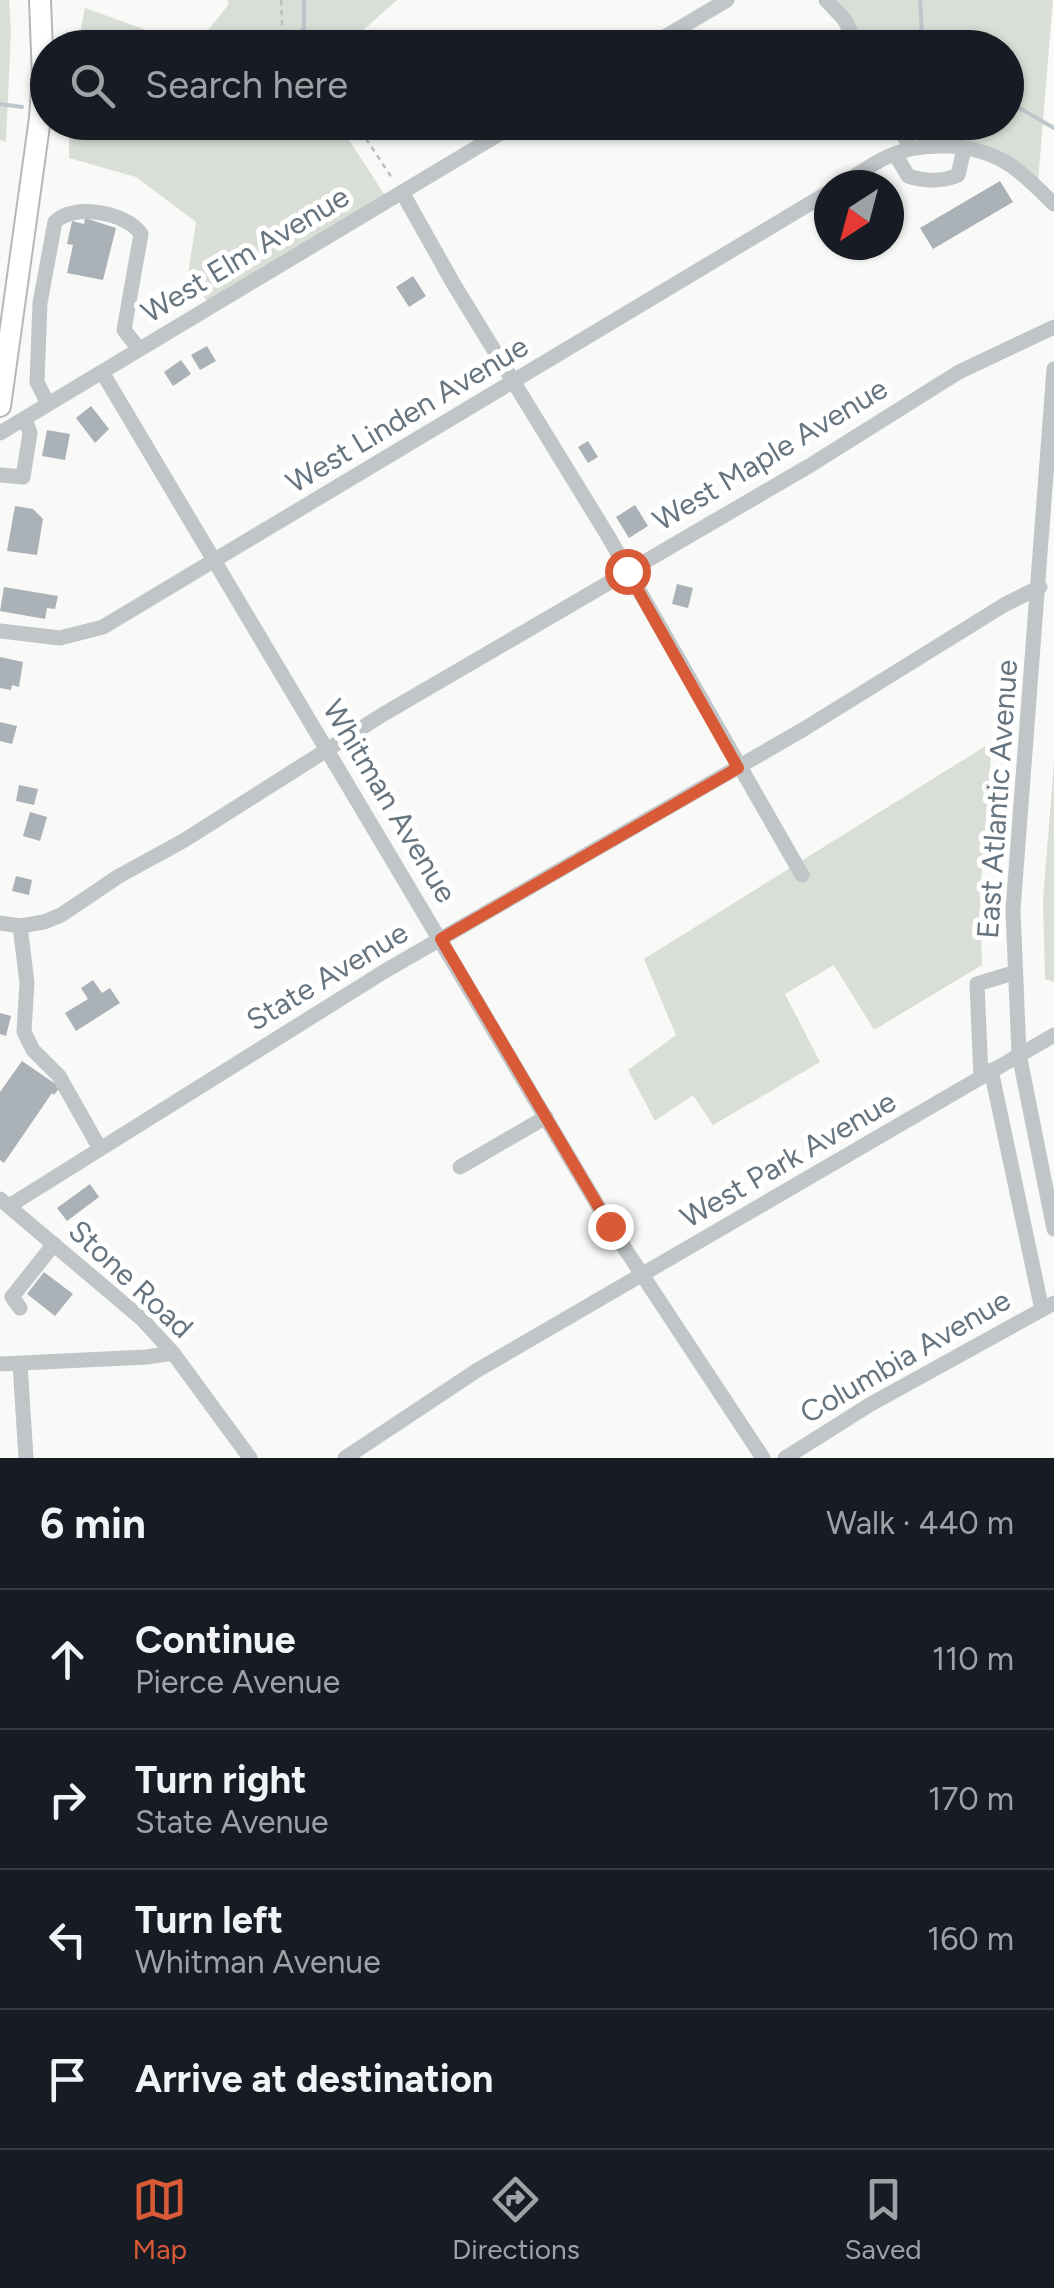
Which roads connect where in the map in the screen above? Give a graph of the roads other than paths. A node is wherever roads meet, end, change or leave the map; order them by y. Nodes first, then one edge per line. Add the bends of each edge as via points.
1 (40, 0) edge
2 (727, 0) edge
3 (826, 0) edge
4 (41, 30) edge
5 (676, 30) edge
6 (850, 30) edge
7 (33, 140) edge
8 (489, 140) edge
9 (901, 140) edge
10 (964, 149) junction
11 (903, 151) junction
12 (868, 170) edge
13 (402, 192) junction
14 (814, 201) edge
15 (1054, 204) edge
16 (8, 292) edge
17 (1054, 328) edge
18 (4, 345) edge
19 (139, 350) junction
20 (1054, 369) edge
21 (102, 372) junction
22 (514, 382) junction
23 (48, 404) junction
24 (0, 406) edge
25 (24, 418) junction
26 (0, 434) edge
27 (0, 474) edge
28 (216, 562) junction
29 (627, 571) junction
30 (1040, 587) junction
31 (0, 631) edge
32 (328, 750) junction
33 (738, 768) junction
34 (802, 875) dead end
35 (0, 923) edge
36 (20, 926) junction
37 (441, 939) junction
38 (1013, 973) junction
39 (1054, 1035) edge
40 (1019, 1054) junction
41 (986, 1074) junction
42 (546, 1117) junction
43 (98, 1147) junction
44 (460, 1167) dead end
45 (1042, 1172) junction
46 (1015, 1186) junction
47 (4, 1202) edge
48 (1050, 1205) junction
49 (1022, 1215) junction
50 (1054, 1229) edge
51 (54, 1244) junction
52 (643, 1276) junction
53 (1048, 1307) edge
54 (20, 1308) dead end
55 (172, 1353) junction
56 (0, 1364) edge
57 (20, 1364) junction
58 (26, 1458) edge
59 (250, 1458) edge
60 (345, 1458) edge
61 (764, 1458) edge
62 (784, 1458) edge

1 - 4 highway
2 - 5 street
3 - 6 street
7 - 16 highway
8 - 13 street, West Elm Avenue
9 - 11 street
10 - 11 street
10 - 11 street via 958,175 928,180 908,176
10 - 15 street via 1007,163
11 - 12 street
13 - 19 street, West Elm Avenue
13 - 22 street
14 - 22 street, West Linden Avenue
16 - 18 highway
17 - 29 street, West Maple Avenue via 959,372
18 - 24 highway
19 - 21 street, West Elm Avenue
19 - 23 street via 124,330 136,226 75,210 60,216 40,303 37,382
20 - 30 street, East Atlantic Avenue
21 - 23 street, West Elm Avenue
21 - 28 street, Whitman Avenue
22 - 28 street, West Linden Avenue
22 - 29 street
23 - 25 street, West Elm Avenue
25 - 26 street, West Elm Avenue
25 - 27 street via 30,433 22,477
28 - 31 street, West Linden Avenue via 89,634
28 - 32 street, Whitman Avenue
29 - 32 street, West Maple Avenue
29 - 33 street
30 - 33 street, State Avenue
30 - 38 street, East Atlantic Avenue
32 - 36 street, West Maple Avenue via 62,915
32 - 37 street, Whitman Avenue
33 - 34 street
33 - 37 street, State Avenue
35 - 36 street, West Maple Avenue
36 - 43 street via 24,1032 59,1076
37 - 42 street, Whitman Avenue
37 - 43 street, State Avenue
38 - 40 street, East Atlantic Avenue
38 - 41 street via 976,984
39 - 40 street, West Park Avenue
40 - 41 street, West Park Avenue
40 - 45 street, East Atlantic Avenue
41 - 46 street
41 - 52 street, West Park Avenue
42 - 44 street
42 - 52 street, Whitman Avenue
43 - 47 street, State Avenue
45 - 46 street
45 - 48 street, East Atlantic Avenue
46 - 49 street
47 - 51 street, Stone Road
48 - 49 street
48 - 50 street, East Atlantic Avenue
49 - 53 street
51 - 54 street via 12,1297
51 - 55 street, Stone Road
52 - 60 street, West Park Avenue via 476,1371
52 - 61 street, Whitman Avenue
53 - 62 street, Columbia Avenue
55 - 57 street
55 - 59 street, Stone Road
56 - 57 street
57 - 58 street

